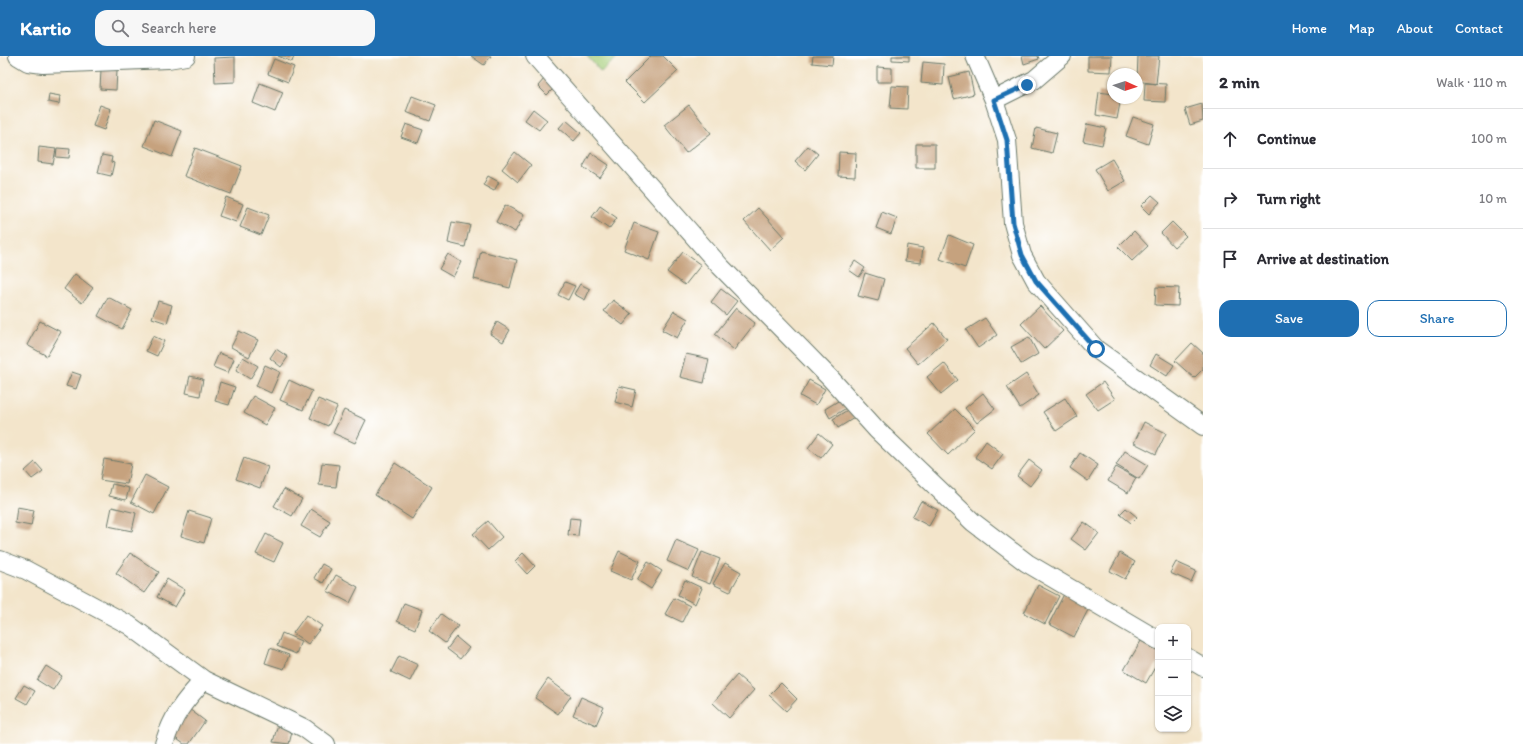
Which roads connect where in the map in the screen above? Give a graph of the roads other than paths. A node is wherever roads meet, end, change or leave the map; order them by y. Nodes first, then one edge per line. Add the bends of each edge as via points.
1 (18, 56) edge
2 (186, 56) edge
3 (535, 56) edge
4 (974, 56) edge
5 (1062, 56) edge
6 (994, 100) junction
7 (1203, 426) edge
8 (0, 560) edge
9 (1155, 638) edge
10 (1191, 660) edge
11 (183, 664) junction
12 (1203, 667) edge
13 (204, 680) junction
14 (184, 702) junction
15 (164, 744) edge
16 (326, 744) edge

1 - 2 street via 28,62 43,64 154,60
3 - 9 street via 720,266 831,379 877,430 973,522 1027,563
4 - 6 street
5 - 6 street via 1034,80
6 - 7 street via 1007,140 1013,223 1022,255 1036,281 1096,349
8 - 11 street via 26,570 129,625
10 - 12 street
11 - 13 street
11 - 14 street
13 - 14 street
13 - 16 street via 304,728
14 - 15 street

